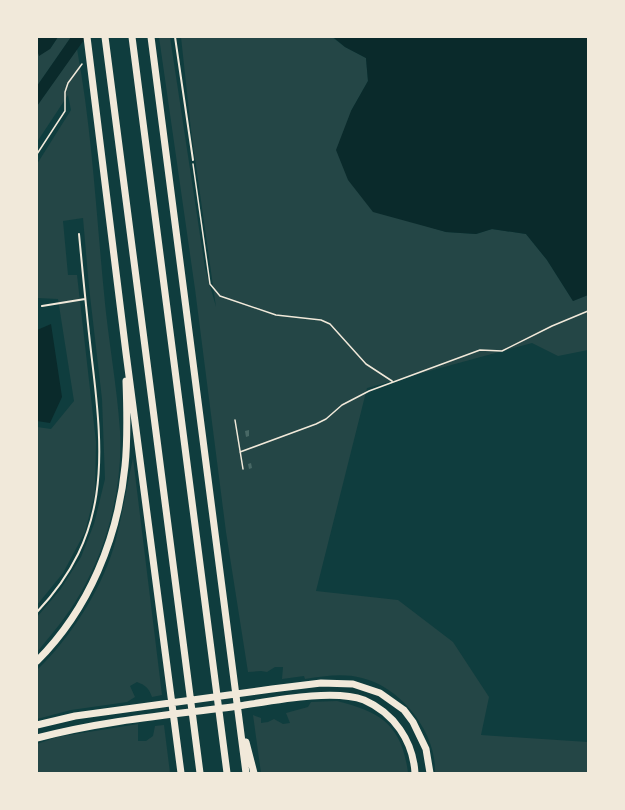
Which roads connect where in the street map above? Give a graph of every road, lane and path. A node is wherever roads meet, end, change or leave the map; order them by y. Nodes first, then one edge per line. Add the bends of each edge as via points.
1 (87, 37) edge
2 (105, 37) edge
3 (132, 37) edge
4 (151, 37) edge
5 (174, 37) edge
6 (84, 61) dead end
7 (37, 154) edge
8 (193, 160) joint
9 (79, 234) dead end
10 (85, 298) junction
11 (42, 306) dead end
12 (588, 311) edge
13 (126, 353) junction
14 (393, 382) junction
15 (235, 420) dead end
16 (240, 452) junction
17 (243, 469) dead end
18 (37, 612) edge
19 (37, 661) edge
20 (238, 716) junction
21 (37, 725) edge
22 (37, 738) edge
23 (181, 773) edge
24 (200, 773) edge
25 (227, 773) edge
26 (246, 773) edge
27 (254, 773) edge
28 (415, 773) edge
29 (430, 773) edge

1 - 13 highway
2 - 24 highway
3 - 25 highway
4 - 20 highway
5 - 8 lane
6 - 7 path via 68,83 65,92 65,111
8 - 14 path via 210,284 215,291 220,296 276,315 321,320 330,324 366,364
9 - 10 lane
10 - 11 lane
10 - 18 lane via 100,442 100,476 96,504 88,533 68,573 53,596
12 - 14 path via 502,351 480,350
13 - 19 highway via 125,466 119,508 111,538 94,581 82,602 64,629
13 - 23 highway
14 - 16 path via 342,405 316,424
15 - 16 path
16 - 17 path
20 - 26 highway
20 - 27 highway
21 - 29 highway via 75,716 272,689 353,684 380,692 404,710 426,749
22 - 28 highway via 143,718 330,696 363,700 385,713 401,729 412,750

